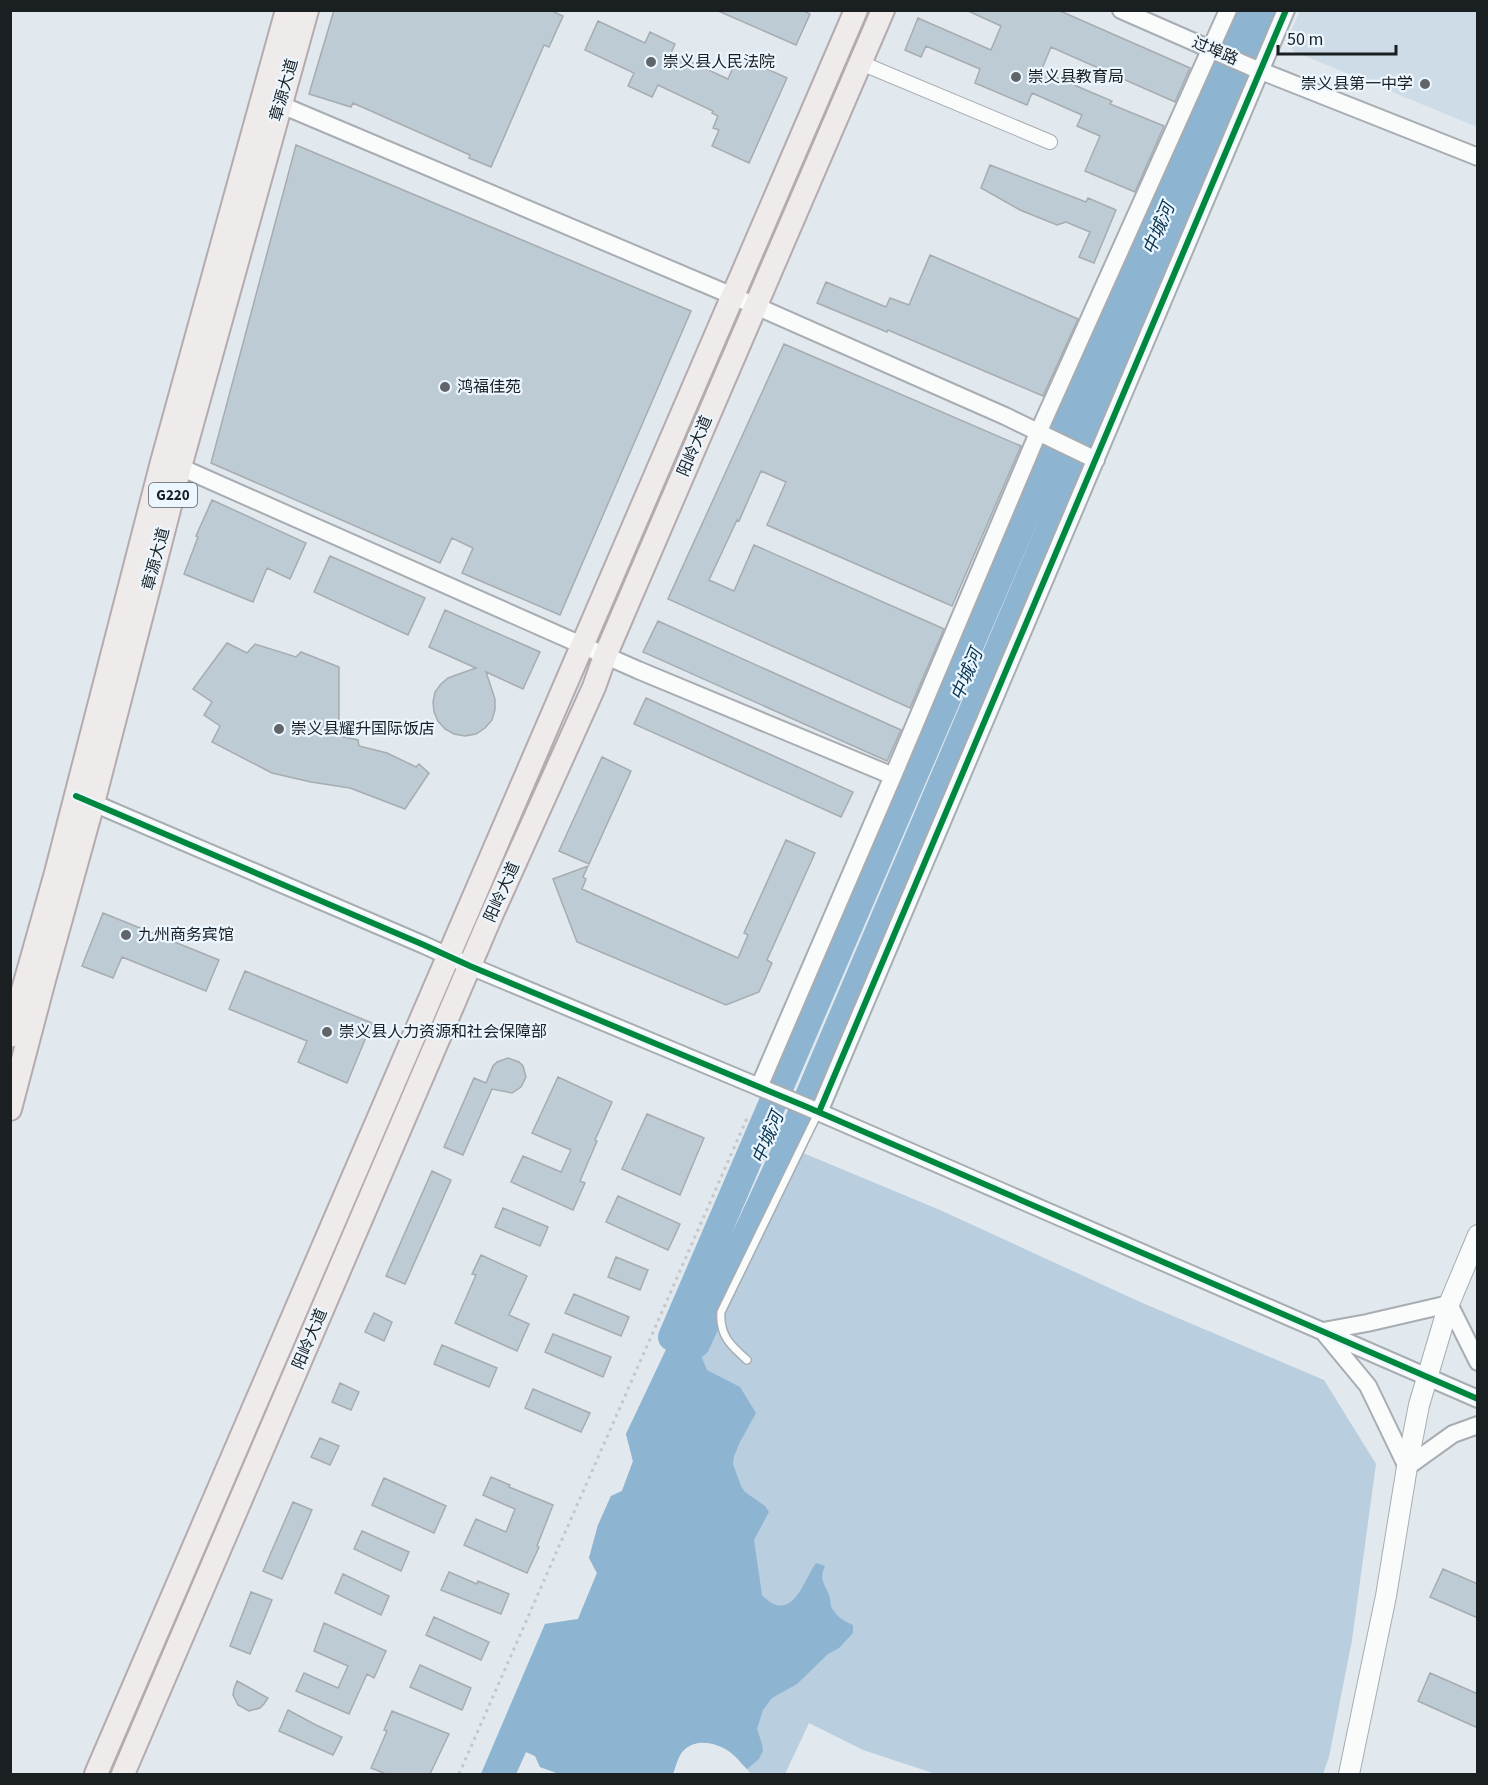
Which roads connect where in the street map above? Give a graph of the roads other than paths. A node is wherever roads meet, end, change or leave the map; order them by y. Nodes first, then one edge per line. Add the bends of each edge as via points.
1 (287, 10) edge
2 (307, 10) edge
3 (856, 10) edge
4 (883, 10) edge
5 (1121, 10) edge
6 (1227, 10) edge
7 (1286, 10) edge
8 (1214, 51) junction
9 (861, 63) junction
10 (1256, 69) junction
11 (272, 101) junction
12 (1050, 142) dead end
13 (1478, 157) edge
14 (733, 296) junction
15 (755, 306) junction
16 (1038, 433) junction
17 (1090, 458) junction
18 (171, 464) junction
19 (582, 645) junction
20 (605, 656) junction
21 (893, 776) junction
22 (85, 800) junction
23 (449, 956) junction
24 (470, 966) junction
25 (10, 1036) edge
26 (765, 1089) junction
27 (10, 1109) edge
28 (813, 1110) junction
29 (1478, 1235) edge
30 (1449, 1304) junction
31 (1323, 1331) junction
32 (747, 1360) dead end
33 (1478, 1362) edge
34 (1427, 1377) junction
35 (1478, 1399) edge
36 (1478, 1425) edge
37 (1407, 1467) junction
38 (96, 1774) edge
39 (123, 1774) edge
40 (1349, 1774) edge

1 - 11 main road, 章源大道 / G220
2 - 11 main road, 章源大道 / G220
3 - 14 main road, 阳岭大道
4 - 9 main road, 阳岭大道
5 - 8 street, 过埠路
6 - 8 street
7 - 10 street
8 - 10 street, 过埠路
8 - 16 street
9 - 12 street
9 - 15 main road, 阳岭大道
10 - 13 street, 过埠路
10 - 17 street
11 - 14 street
11 - 18 main road, 章源大道 / G220
14 - 15 street
14 - 19 main road, 阳岭大道
15 - 16 street
15 - 20 main road, 阳岭大道
16 - 17 street
16 - 21 street
17 - 28 street
18 - 19 street
18 - 22 main road, 章源大道 / G220
19 - 20 street
19 - 23 main road, 阳岭大道
20 - 21 street
20 - 24 main road, 阳岭大道
21 - 26 street
22 - 23 street
22 - 25 main road, 章源大道 / G220
22 - 27 main road, 章源大道 / G220
23 - 24 street
23 - 38 main road, 阳岭大道
24 - 26 street
24 - 39 main road, 阳岭大道
26 - 28 street
28 - 31 street
28 - 32 lane via 721,1312 720,1325 726,1338
29 - 30 main road
30 - 31 street
30 - 33 street
30 - 34 main road
31 - 34 street
31 - 37 street via 1368,1386
34 - 35 street
34 - 37 main road
36 - 37 street via 1453,1434
37 - 40 main road via 1386,1596

